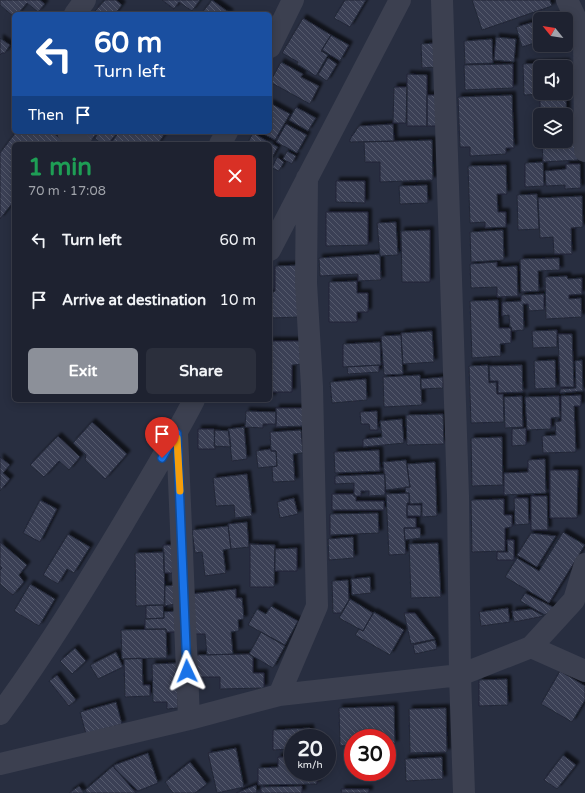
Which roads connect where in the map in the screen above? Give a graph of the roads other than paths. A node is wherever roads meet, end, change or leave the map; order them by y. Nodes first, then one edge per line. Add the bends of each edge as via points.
1 (85, 0) edge
2 (293, 0) edge
3 (400, 0) edge
4 (442, 0) edge
5 (567, 0) edge
6 (76, 12) edge
7 (584, 36) edge
8 (272, 43) edge
9 (70, 134) edge
10 (79, 142) edge
11 (585, 151) edge
12 (307, 178) junction
13 (272, 246) edge
14 (193, 402) edge
15 (177, 433) junction
16 (585, 564) edge
17 (531, 646) junction
18 (585, 671) edge
19 (460, 675) junction
20 (279, 695) junction
21 (0, 714) edge
22 (189, 719) junction
23 (0, 764) edge
24 (464, 793) edge

1 - 6 street
2 - 8 street
3 - 12 street
4 - 19 street via 458,496
5 - 7 street
7 - 11 street
9 - 10 street
12 - 13 street
12 - 20 street via 306,282 312,387 317,606
14 - 15 street
15 - 21 street via 78,599
15 - 22 street
16 - 17 street via 574,600
17 - 18 street
17 - 19 street
19 - 20 street
19 - 24 street
20 - 22 street
22 - 23 street

